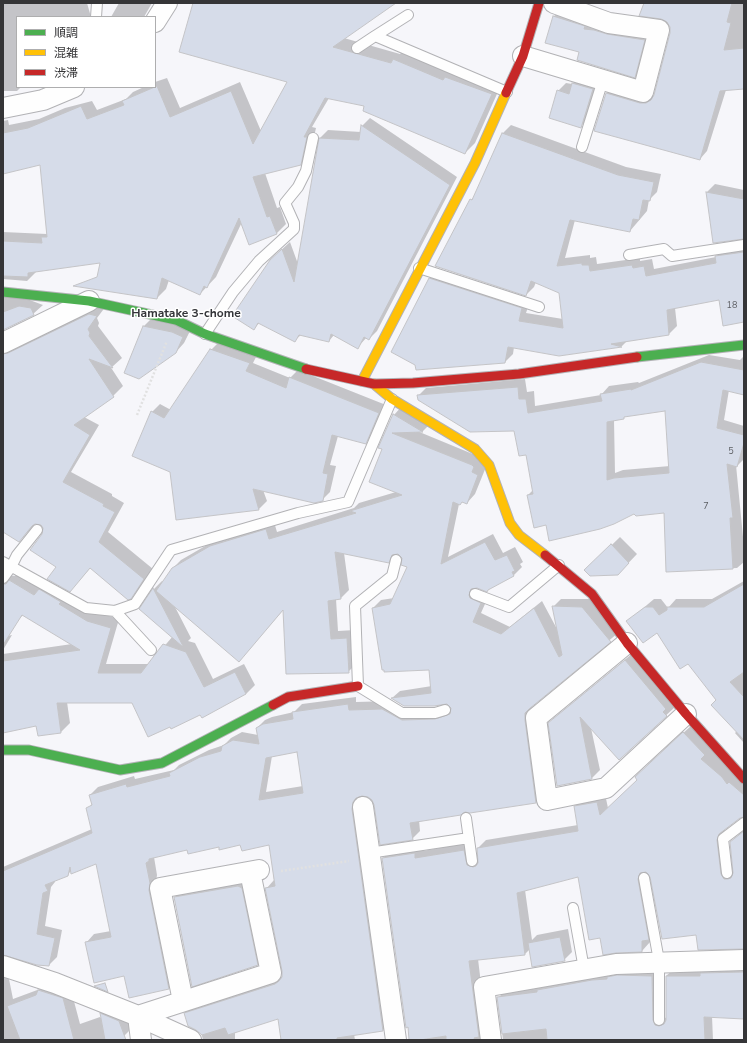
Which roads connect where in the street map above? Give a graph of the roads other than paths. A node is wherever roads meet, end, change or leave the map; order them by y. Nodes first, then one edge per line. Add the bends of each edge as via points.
1 (97, 3) edge
2 (167, 3) edge
3 (539, 3) edge
4 (554, 3) edge
5 (408, 15) dead end
6 (96, 16) edge
7 (156, 20) edge
8 (375, 36) junction
9 (357, 48) dead end
10 (523, 56) junction
11 (603, 80) junction
12 (72, 88) edge
13 (507, 92) junction
14 (3, 108) edge
15 (313, 138) dead end
16 (582, 147) dead end
17 (744, 245) edge
18 (629, 255) dead end
19 (419, 268) junction
20 (3, 292) edge
21 (89, 301) junction
22 (539, 307) dead end
23 (205, 334) junction
24 (3, 343) edge
25 (744, 345) edge
26 (362, 381) junction
27 (374, 384) junction
28 (392, 399) junction
29 (37, 530) dead end
30 (396, 560) dead end
31 (7, 564) edge
32 (558, 566) junction
33 (3, 578) edge
34 (475, 594) dead end
35 (114, 611) junction
36 (627, 643) junction
37 (151, 650) dead end
38 (358, 686) junction
39 (445, 710) dead end
40 (686, 714) junction
41 (3, 750) edge
42 (744, 779) edge
43 (363, 807) dead end
44 (466, 818) dead end
45 (744, 824) edge
46 (469, 838) junction
47 (369, 856) junction
48 (472, 861) dead end
49 (727, 874) dead end
50 (644, 878) dead end
51 (573, 908) dead end
52 (744, 960) edge
53 (659, 962) junction
54 (3, 966) edge
55 (584, 969) junction
56 (183, 1002) junction
57 (138, 1016) junction
58 (659, 1020) dead end
59 (141, 1040) edge
60 (191, 1040) edge
61 (396, 1040) edge
62 (491, 1040) edge

1 - 6 lane
2 - 7 street
3 - 10 street
4 - 11 street via 609,23 659,30 643,92
5 - 8 lane
8 - 9 lane
8 - 13 lane
10 - 11 street
10 - 13 street
11 - 16 lane
12 - 14 street via 43,100
13 - 19 street via 475,163
15 - 23 lane via 306,171 298,187 285,203 294,229 259,261 233,292
17 - 18 lane via 672,256 664,249
19 - 22 lane
19 - 26 street
20 - 21 street
21 - 23 street via 176,320
21 - 24 street
23 - 26 street via 313,372
25 - 27 street via 519,374
26 - 27 street
27 - 28 street
28 - 32 street via 475,449 488,465 510,523 519,535
28 - 35 lane via 348,502 298,513 172,550 135,604
29 - 31 lane
30 - 38 lane via 392,576 355,606
31 - 33 lane
31 - 35 lane via 86,608
32 - 34 lane via 509,607
32 - 36 street via 592,594
35 - 37 lane
36 - 40 street
36 - 40 street via 536,718 547,800 606,788
38 - 39 lane via 402,713 434,713
38 - 41 street via 288,697 162,763 120,770 29,750
40 - 42 street
43 - 47 street
44 - 46 lane
45 - 49 lane via 723,839
46 - 47 lane
46 - 48 lane
47 - 61 street
50 - 53 lane
51 - 55 lane
52 - 53 street
53 - 55 street via 616,964
53 - 58 lane
54 - 57 street via 56,983
55 - 62 street via 484,987
56 - 56 street via 271,974 254,871 160,888
56 - 57 street
57 - 59 street
57 - 60 street

